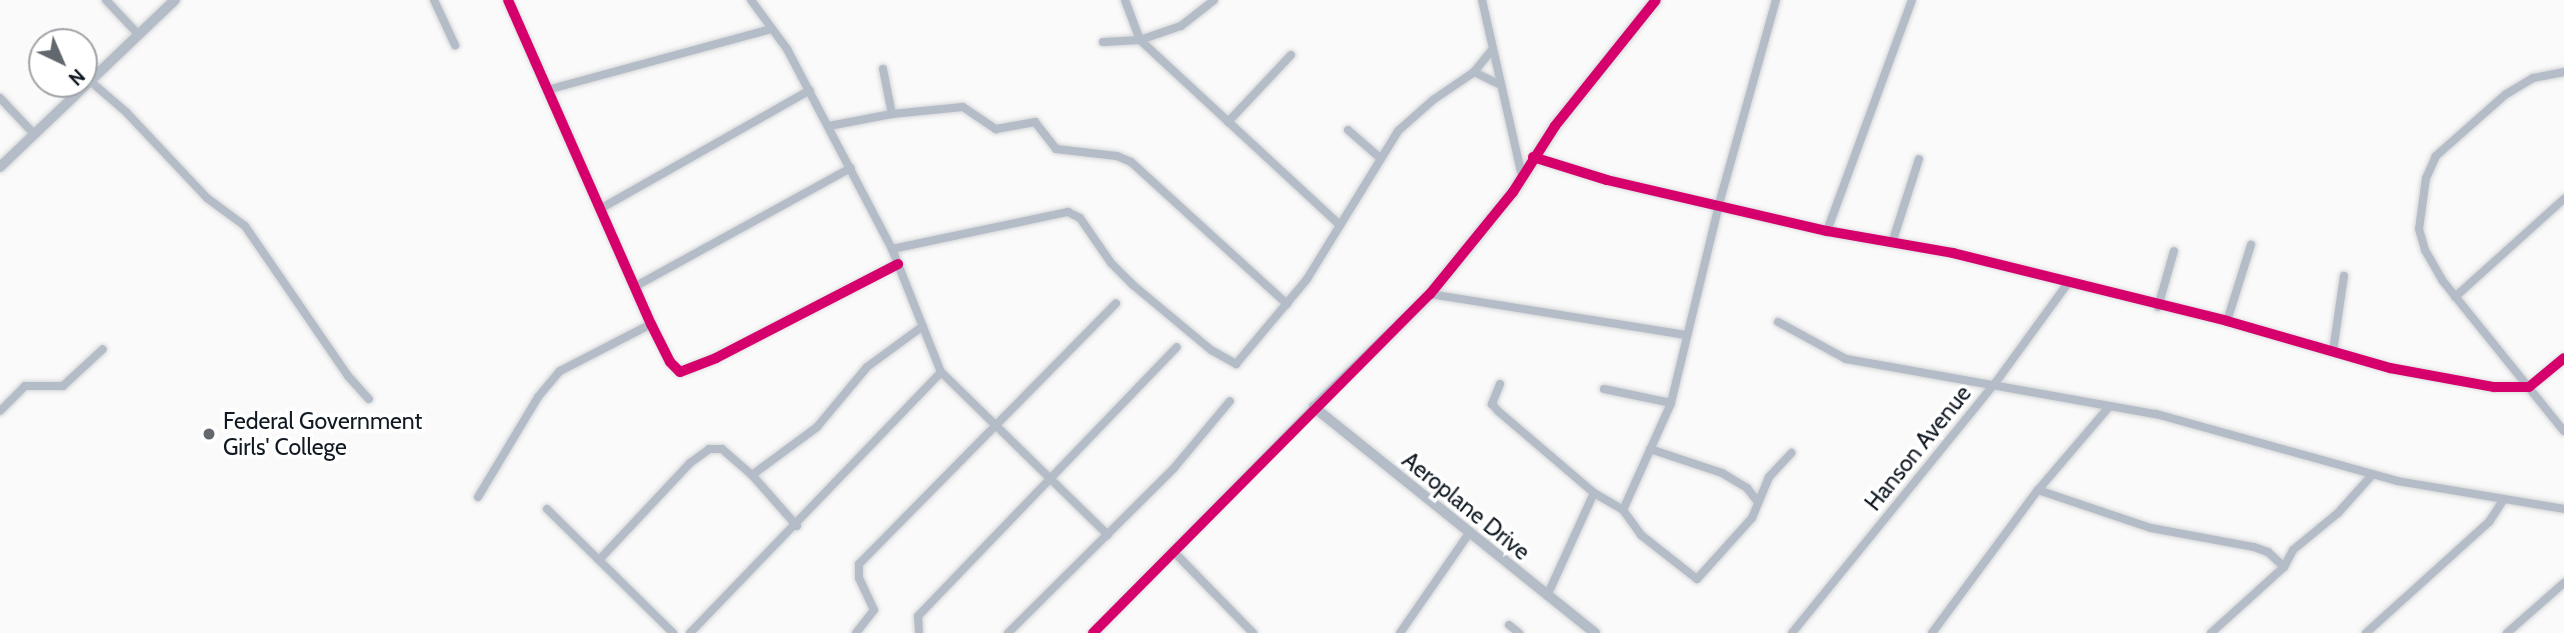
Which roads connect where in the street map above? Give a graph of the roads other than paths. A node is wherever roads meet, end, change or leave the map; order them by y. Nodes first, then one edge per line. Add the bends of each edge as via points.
1 (106, 0) edge
2 (175, 0) edge
3 (434, 0) edge
4 (508, 0) edge
5 (751, 0) edge
6 (1125, 0) edge
7 (1214, 0) edge
8 (1482, 0) edge
9 (1656, 0) edge
10 (1776, 0) edge
11 (1912, 0) edge
12 (771, 29) junction
13 (139, 35) junction
14 (1140, 40) junction
15 (1103, 42) dead end
16 (455, 45) dead end
17 (1492, 50) junction
18 (1291, 55) dead end
19 (883, 69) dead end
20 (1474, 72) junction
21 (2564, 72) edge
22 (98, 73) edge
23 (1499, 84) junction
24 (98, 88) edge
25 (547, 90) junction
26 (810, 90) junction
27 (0, 98) edge
28 (72, 98) edge
29 (892, 114) junction
30 (1227, 122) junction
31 (828, 126) junction
32 (1348, 131) dead end
33 (34, 134) junction
34 (1533, 157) junction
35 (1380, 158) junction
36 (1920, 159) dead end
37 (0, 167) edge
38 (851, 168) junction
39 (1522, 176) junction
40 (2564, 199) edge
41 (1718, 204) junction
42 (600, 209) junction
43 (1340, 225) junction
44 (1827, 231) junction
45 (1892, 243) junction
46 (2251, 245) dead end
47 (892, 249) junction
48 (2174, 251) dead end
49 (898, 264) junction
50 (2344, 276) dead end
51 (2068, 282) junction
52 (636, 286) junction
53 (1430, 294) junction
54 (2455, 297) junction
55 (1116, 303) dead end
56 (1287, 304) junction
57 (2158, 307) junction
58 (2227, 321) junction
59 (1778, 322) dead end
60 (652, 324) junction
61 (923, 327) junction
62 (1687, 335) junction
63 (1177, 347) dead end
64 (103, 349) dead end
65 (2333, 351) junction
66 (2564, 358) edge
67 (941, 372) junction
68 (1996, 382) junction
69 (1500, 384) dead end
70 (2529, 387) junction
71 (1604, 389) dead end
72 (369, 399) dead end
73 (1230, 401) dead end
74 (1671, 403) junction
75 (1314, 407) junction
76 (2108, 408) junction
77 (0, 411) edge
78 (994, 426) junction
79 (2564, 431) edge
80 (1650, 449) junction
81 (1791, 453) dead end
82 (752, 475) junction
83 (2372, 475) junction
84 (1051, 480) junction
85 (2038, 490) junction
86 (1594, 493) junction
87 (478, 497) dead end
88 (1758, 502) junction
89 (2502, 502) junction
90 (547, 509) dead end
91 (2564, 509) edge
92 (1623, 510) junction
93 (797, 526) junction
94 (1470, 533) junction
95 (1108, 535) junction
96 (1173, 551) junction
97 (599, 560) junction
98 (2284, 567) junction
99 (2564, 583) edge
100 (1547, 596) junction
101 (1509, 625) dead end
102 (673, 633) edge
103 (690, 633) edge
104 (856, 633) edge
105 (919, 633) edge
106 (1008, 633) edge
107 (1093, 633) edge
108 (1253, 633) edge
109 (1400, 633) edge
110 (1520, 633) edge
111 (1595, 633) edge
112 (1792, 633) edge
113 (1932, 633) edge
114 (2211, 633) edge
115 (2366, 633) edge
116 (2507, 633) edge

1 - 13 street
2 - 13 street
3 - 16 street
4 - 25 street
5 - 12 street
6 - 14 street
7 - 14 street via 1181,26
8 - 17 street
9 - 34 street
10 - 41 street
11 - 44 street
12 - 25 street
12 - 26 street
13 - 22 street
14 - 15 street
14 - 30 street
17 - 20 street
17 - 23 street
18 - 30 street
19 - 29 street
20 - 23 street
20 - 35 street via 1414,114
21 - 54 street via 2533,78 2506,94 2436,156 2426,178 2419,229 2425,250
23 - 39 street
24 - 72 street via 207,198 245,226 348,376
25 - 42 street
26 - 31 street
26 - 42 street
27 - 33 street
28 - 33 street
29 - 31 street
29 - 56 street via 963,107 996,129 1035,122 1056,149 1117,156
30 - 43 street
31 - 38 street
32 - 35 street
33 - 37 street
34 - 39 street
34 - 41 street via 1607,180
35 - 43 street
36 - 45 street
38 - 47 street
38 - 52 street
39 - 53 street
40 - 54 street
41 - 44 street
41 - 62 street
42 - 52 street
43 - 56 street
44 - 45 street
45 - 51 street
46 - 58 street
47 - 49 street
47 - 56 street via 1068,212 1080,218 1111,263 1133,285 1211,351 1236,365
48 - 57 street
49 - 60 street via 693,369 680,372 670,362
49 - 61 street
50 - 65 street
51 - 57 street
51 - 68 street, Hanson Avenue
52 - 60 street
53 - 62 street
53 - 75 street
54 - 70 street
55 - 78 street
57 - 58 street
58 - 65 street
59 - 68 street via 1846,359
60 - 87 street via 560,371 538,397
61 - 67 street
61 - 82 street via 867,367 817,427
62 - 74 street
63 - 84 street
64 - 77 street via 63,386 25,386
65 - 70 street via 2416,373 2494,387
66 - 70 street
67 - 78 street
67 - 93 street
68 - 76 street
68 - 112 street, Hanson Avenue
69 - 86 street via 1492,404
70 - 79 street
71 - 74 street
73 - 95 street
74 - 80 street
75 - 94 street, Aeroplane Drive
75 - 96 street
76 - 83 street via 2156,414
76 - 85 street
78 - 84 street
78 - 104 street via 859,564 859,578 874,610
80 - 88 street via 1722,472 1747,488
80 - 92 street
81 - 88 street via 1769,477
82 - 93 street
82 - 97 street via 722,449 709,449 690,463
83 - 89 street
83 - 98 street via 2338,513 2293,550
84 - 95 street
84 - 105 street via 918,616
85 - 98 street via 2151,528 2254,547 2268,552
85 - 113 street
86 - 92 street
86 - 100 street
88 - 92 street via 1752,518 1697,579 1648,542
89 - 91 street
89 - 115 street via 2489,522
90 - 97 street
93 - 103 street
94 - 100 street, Aeroplane Drive
94 - 109 street
95 - 106 street
96 - 107 street
96 - 108 street
97 - 102 street
98 - 114 street
99 - 116 street
100 - 111 street, Aeroplane Drive
101 - 110 street

